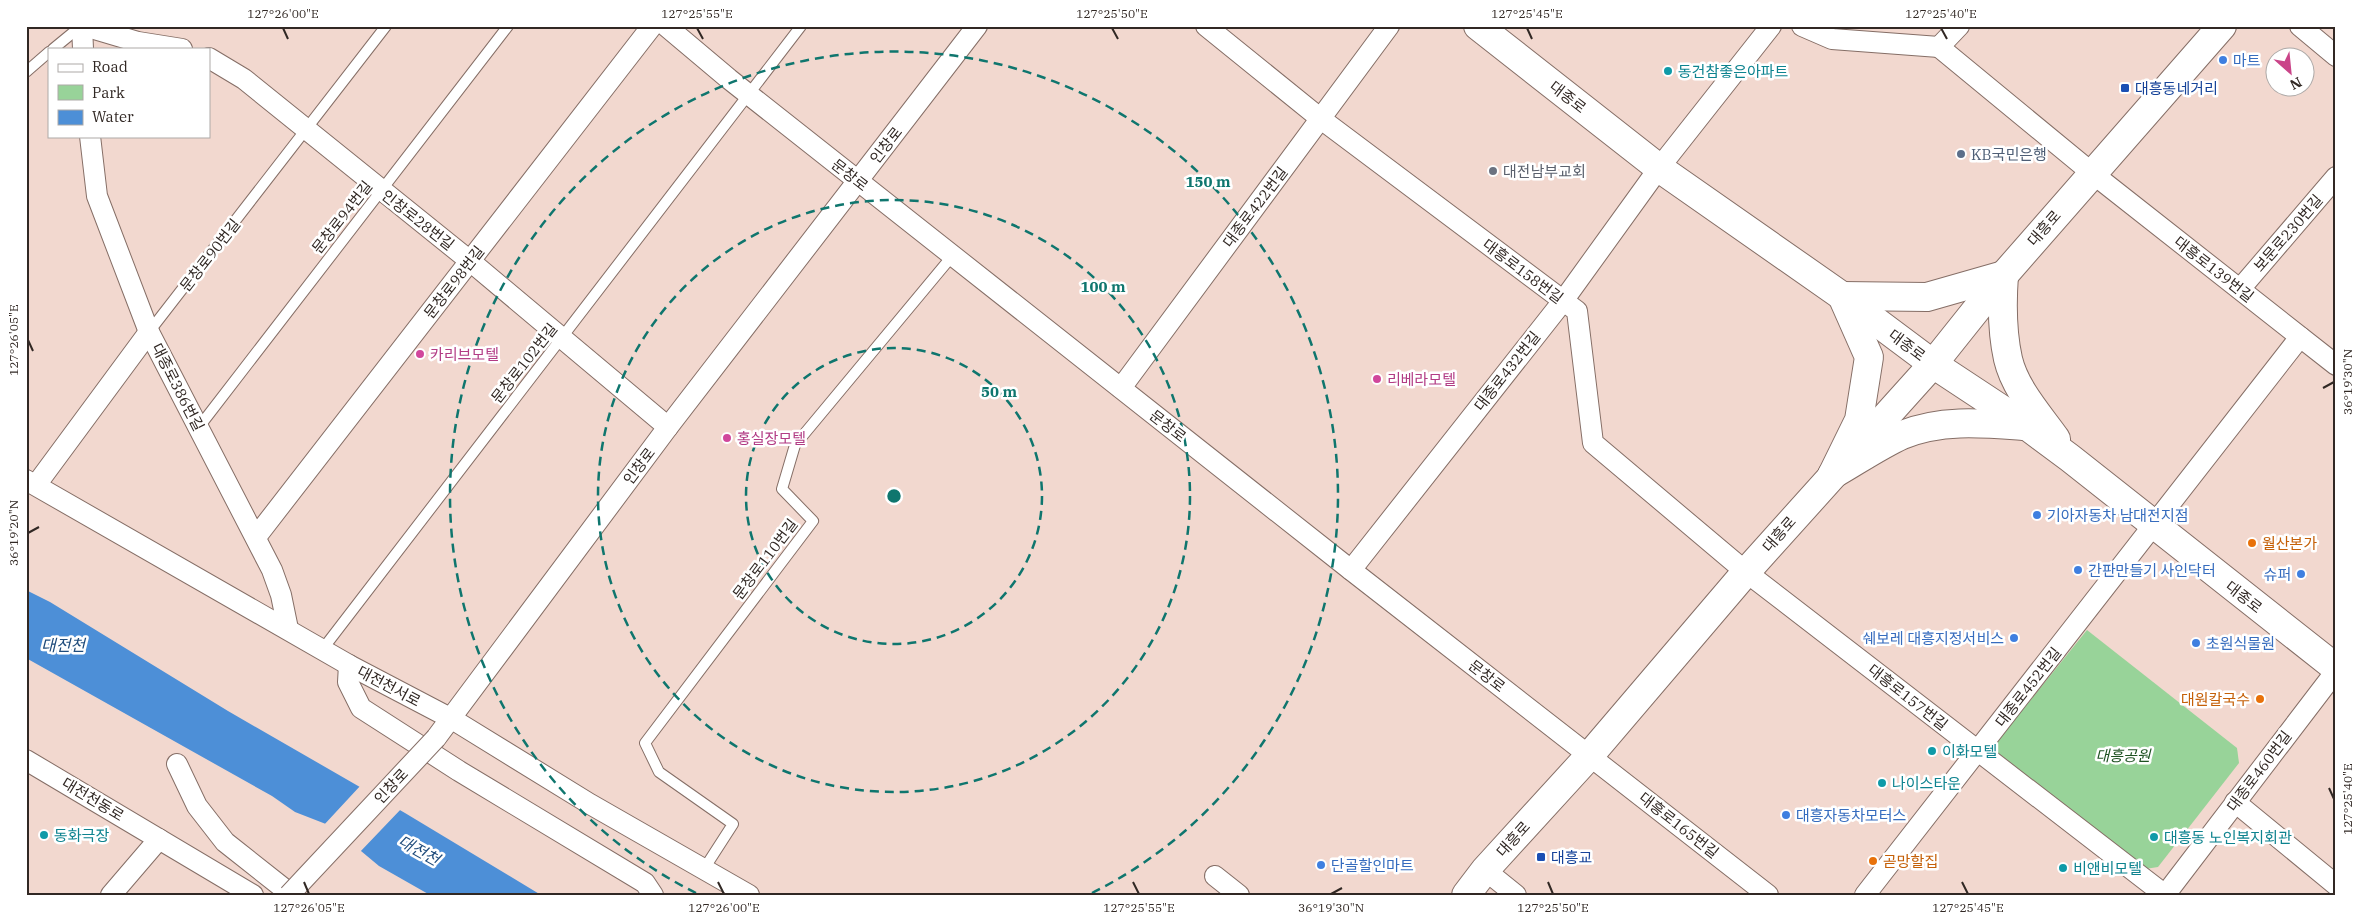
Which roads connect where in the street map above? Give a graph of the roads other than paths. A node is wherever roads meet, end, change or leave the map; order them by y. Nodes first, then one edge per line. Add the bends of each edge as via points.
1 (82, 26) edge
2 (386, 26) edge
3 (508, 26) edge
4 (652, 26) edge
5 (666, 26) edge
6 (801, 26) edge
7 (977, 26) edge
8 (1206, 26) edge
9 (1389, 26) edge
10 (1478, 26) edge
11 (1772, 26) edge
12 (1802, 26) edge
13 (1959, 26) edge
14 (2222, 26) edge
15 (2300, 26) edge
16 (1939, 47) junction
17 (54, 48) edge
18 (83, 48) edge
19 (176, 48) edge
20 (48, 53) edge
21 (2336, 56) edge
22 (210, 59) edge
23 (26, 72) edge
24 (748, 95) junction
25 (1321, 119) junction
26 (306, 131) junction
27 (90, 138) edge
28 (1658, 168) junction
29 (2092, 174) junction
30 (2336, 177) edge
31 (858, 181) junction
32 (382, 191) junction
33 (952, 255) junction
34 (470, 261) junction
35 (2004, 274) junction
36 (2240, 289) junction
37 (1842, 296) junction
38 (1562, 301) junction
39 (149, 332) junction
40 (2300, 337) junction
41 (562, 338) junction
42 (1933, 364) junction
43 (2336, 365) edge
44 (1120, 388) junction
45 (2027, 426) junction
46 (199, 427) junction
47 (668, 427) junction
48 (2070, 458) junction
49 (1832, 475) junction
50 (31, 483) edge
51 (2153, 526) junction
52 (256, 537) junction
53 (1351, 570) junction
54 (1746, 572) junction
55 (288, 629) junction
56 (322, 650) junction
57 (349, 665) junction
58 (2336, 670) edge
59 (452, 719) junction
60 (1978, 751) junction
61 (1590, 755) junction
62 (26, 760) edge
63 (177, 764) dead end
64 (2235, 802) junction
65 (159, 839) junction
66 (704, 869) junction
67 (1485, 870) junction
68 (1215, 876) dead end
69 (2336, 885) edge
70 (111, 895) edge
71 (253, 895) edge
72 (290, 895) edge
73 (653, 895) edge
74 (749, 895) edge
75 (1239, 895) edge
76 (1466, 895) edge
77 (1516, 895) edge
78 (1768, 895) edge
79 (1865, 895) edge
80 (2165, 895) edge

1 - 17 lane
1 - 18 street
1 - 19 street via 138,42
2 - 26 lane, 문창로90번길
3 - 32 lane, 문창로94번길
4 - 34 street, 문창로98번길
5 - 24 street, 문창로
6 - 24 lane
7 - 31 street, 인창로
8 - 25 street, 대흥로158번길
9 - 25 street, 대종로422번길
10 - 28 main road, 대종로
11 - 28 street
12 - 16 street via 1832,39
13 - 16 street
14 - 29 main road, 대흥로
15 - 21 street
16 - 29 street
20 - 23 lane
22 - 26 street, 인창로28번길 via 244,79
24 - 31 street, 문창로
24 - 41 lane, 문창로102번길
25 - 38 street, 대흥로158번길
25 - 44 street, 대종로422번길
26 - 32 street, 인창로28번길
26 - 39 lane, 문창로90번길
27 - 39 street, 대종로386번길 via 97,196
28 - 37 main road, 대종로
28 - 38 street, 대종로432번길
29 - 35 main road, 대흥로
29 - 36 street, 대흥로139번길
30 - 36 street, 보문로230번길
31 - 33 street, 문창로
31 - 47 street, 인창로
32 - 34 street, 인창로28번길
32 - 46 lane, 문창로94번길
33 - 44 street, 문창로
33 - 66 lane, 문창로110번길 via 795,445 782,489 813,521 645,743 659,772 733,824
34 - 41 street, 인창로28번길
34 - 52 street, 문창로98번길
35 - 37 main road via 1926,297
35 - 42 main road, 대흥로
35 - 48 main road via 2002,306 2008,361 2025,395
36 - 40 street, 대흥로139번길
37 - 42 main road, 대종로
37 - 49 main road via 1869,357 1859,420
38 - 53 street, 대종로432번길
38 - 54 street, 대흥로158번길 via 1577,311 1593,443
39 - 46 street, 대종로386번길
39 - 50 street, 문창로90번길
40 - 43 street, 대흥로139번길
40 - 51 street
41 - 47 street, 인창로28번길
41 - 56 lane, 문창로102번길
42 - 45 main road, 대종로
42 - 49 main road, 대흥로
44 - 53 street, 문창로
45 - 48 main road, 대종로
45 - 49 main road via 1972,422 1944,424 1903,435
46 - 52 street, 대종로386번길
47 - 59 street, 인창로
48 - 51 main road, 대종로
49 - 54 main road, 대흥로
50 - 55 street, 대전천서로
51 - 58 main road, 대종로
51 - 60 street, 대종로452번길
52 - 55 street, 대종로386번길 via 282,595
53 - 61 street, 문창로
54 - 60 street, 대흥로157번길
54 - 61 main road, 대흥로
55 - 56 street, 대전천서로
56 - 57 street, 대전천서로
57 - 59 street, 대전천서로
57 - 73 street via 348,682 361,708 466,776 646,883
58 - 64 street, 대종로460번길
59 - 66 street, 대전천서로
59 - 72 street, 인창로, bridge
60 - 79 street, 대종로452번길
60 - 80 street, 대흥로157번길
61 - 67 main road, 대흥로
61 - 78 street, 대흥로165번길
62 - 65 street, 대전천동로
63 - 72 street via 197,806 225,842
64 - 69 street
64 - 80 street, 대종로460번길
65 - 70 street
65 - 71 street, 대전천동로
66 - 74 street, 대전천서로
67 - 76 main road, 대흥로
67 - 77 street
68 - 75 street

